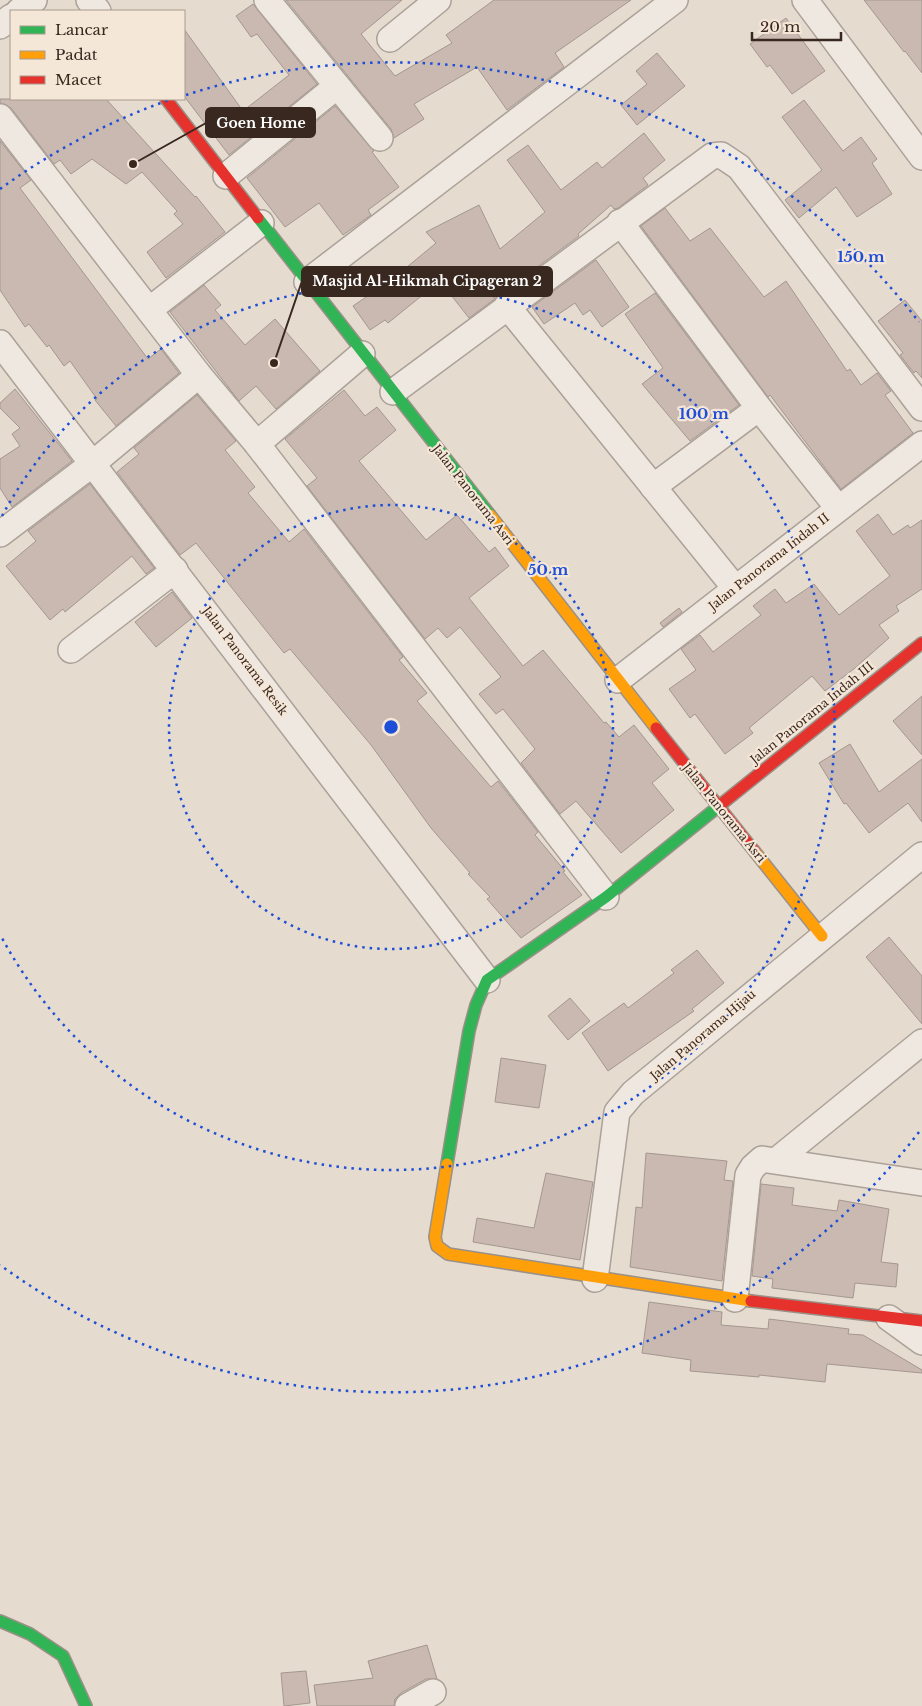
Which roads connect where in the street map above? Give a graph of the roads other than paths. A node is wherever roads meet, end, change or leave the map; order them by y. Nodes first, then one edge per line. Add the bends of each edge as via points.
1 (34, 0) edge
2 (89, 0) edge
3 (267, 0) edge
4 (438, 0) edge
5 (675, 0) edge
6 (805, 0) edge
7 (20, 10) edge
8 (97, 10) edge
9 (390, 39) dead end
10 (337, 86) junction
11 (167, 100) edge
12 (0, 117) edge
13 (380, 138) dead end
14 (922, 157) edge
15 (226, 176) junction
16 (620, 222) junction
17 (261, 223) junction
18 (307, 282) junction
19 (507, 306) junction
20 (149, 310) junction
21 (0, 343) edge
22 (362, 354) junction
23 (199, 375) junction
24 (393, 392) junction
25 (759, 408) junction
26 (922, 408) edge
27 (257, 444) junction
28 (922, 444) edge
29 (91, 465) junction
30 (654, 487) junction
31 (838, 508) junction
32 (0, 534) edge
33 (175, 570) junction
34 (735, 588) junction
35 (922, 643) edge
36 (71, 650) dead end
37 (618, 680) junction
38 (718, 805) junction
39 (922, 855) edge
40 (606, 897) junction
41 (822, 936) junction
42 (487, 980) junction
43 (922, 1042) edge
44 (777, 1160) junction
45 (922, 1184) edge
46 (595, 1279) junction
47 (735, 1299) junction
48 (889, 1318) junction
49 (922, 1321) edge
50 (922, 1342) edge
51 (0, 1621) edge
52 (433, 1692) dead end
53 (86, 1706) edge
54 (408, 1706) edge

1 - 7 street
2 - 8 street
3 - 10 street
4 - 9 street
5 - 18 street
6 - 14 street
10 - 13 street
10 - 15 street
11 - 15 street, Jalan Panorama Asri
12 - 20 street
15 - 17 street, Jalan Panorama Asri
16 - 19 street
16 - 25 street
16 - 26 street via 712,156 726,158 739,167
17 - 18 street, Jalan Panorama Asri
17 - 20 street
18 - 22 street, Jalan Panorama Asri
19 - 24 street
19 - 30 street
20 - 23 street
21 - 29 street, Jalan Panorama Resik
22 - 24 street, Jalan Panorama Asri
22 - 27 street
23 - 27 street
23 - 29 street
24 - 37 street, Jalan Panorama Asri
25 - 30 street
25 - 31 street
27 - 40 street
28 - 31 street, Jalan Panorama Indah II
29 - 32 street
29 - 33 street, Jalan Panorama Resik
30 - 34 street
31 - 34 street, Jalan Panorama Indah II
33 - 36 street
33 - 42 street, Jalan Panorama Resik
34 - 37 street, Jalan Panorama Indah II
35 - 38 street, Jalan Panorama Indah III
37 - 38 street, Jalan Panorama Asri
38 - 40 street, Jalan Panorama Indah III
38 - 41 street, Jalan Panorama Asri
39 - 41 street, Jalan Panorama Hijau
40 - 42 street, Jalan Panorama Indah III
41 - 46 street, Jalan Panorama Hijau via 633,1093 617,1112
42 - 46 street via 469,1031 434,1237 437,1246 448,1254
43 - 44 street
44 - 45 street
44 - 47 street via 762,1159 748,1175
46 - 47 street
47 - 48 street
48 - 49 street
48 - 50 street
51 - 53 street via 30,1634 63,1656
52 - 54 street

